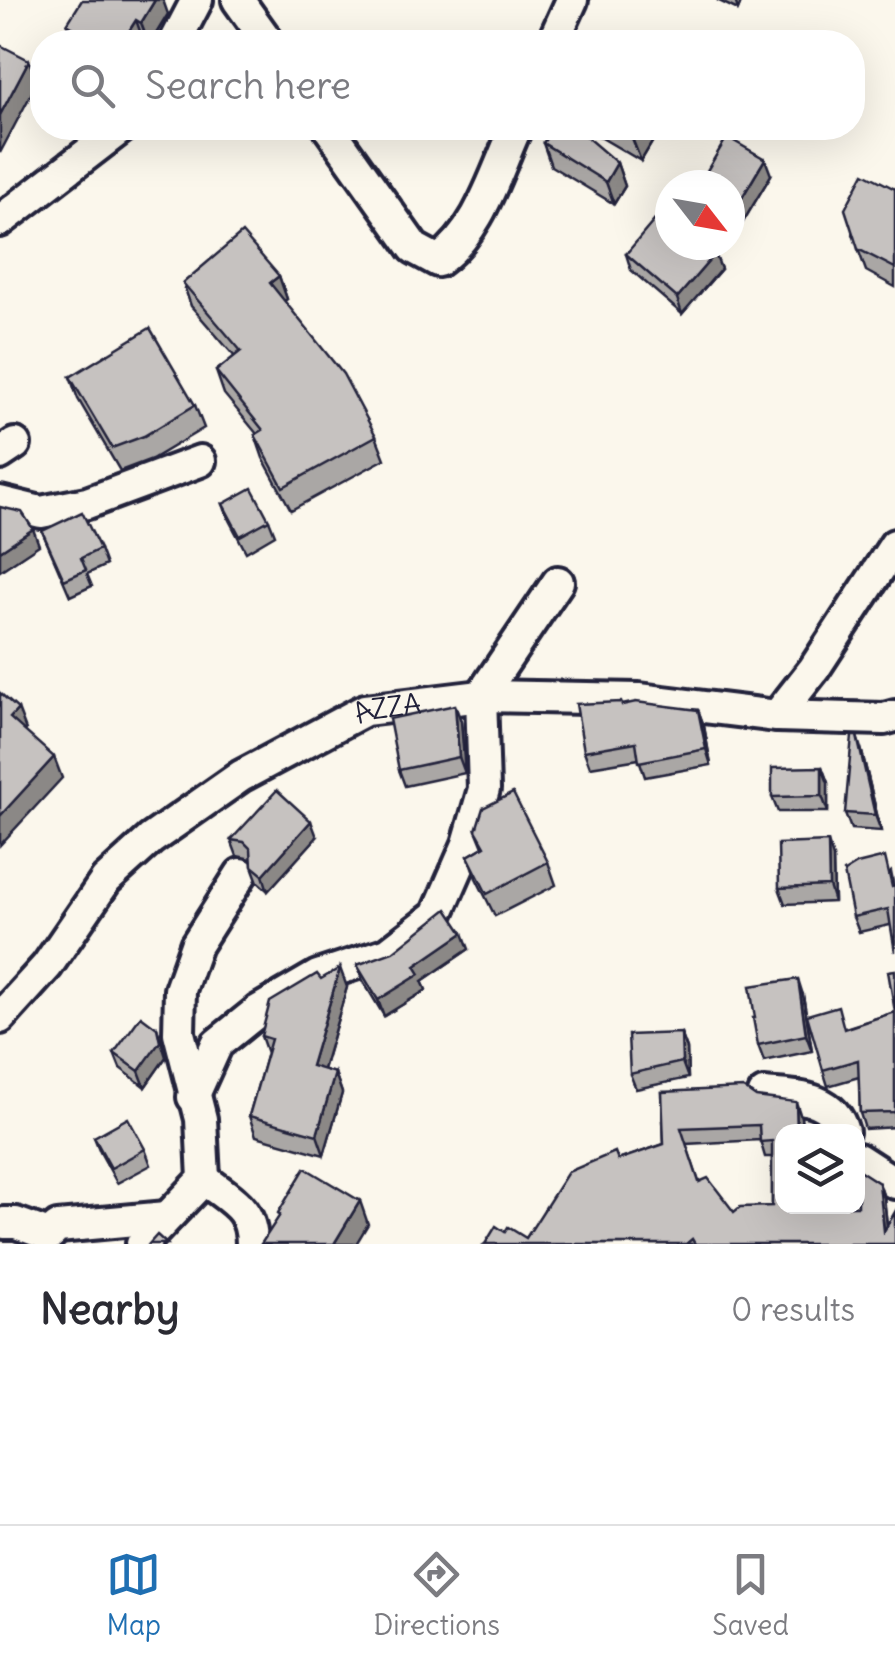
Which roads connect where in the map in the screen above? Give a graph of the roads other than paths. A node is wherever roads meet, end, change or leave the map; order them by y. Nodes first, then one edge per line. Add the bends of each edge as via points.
1 (197, 0) edge
2 (238, 0) edge
3 (572, 0) edge
4 (181, 30) edge
5 (259, 30) edge
6 (559, 30) edge
7 (105, 140) edge
8 (337, 140) edge
9 (511, 140) edge
10 (0, 221) edge
11 (200, 461) dead end
12 (0, 502) edge
13 (895, 544) edge
14 (558, 582) dead end
15 (481, 696) junction
16 (777, 716) junction
17 (895, 716) edge
18 (240, 874) dead end
19 (0, 1018) edge
20 (764, 1094) edge
21 (193, 1096) junction
22 (841, 1124) edge
23 (865, 1164) edge
24 (204, 1179) junction
25 (895, 1183) edge
26 (167, 1218) junction
27 (4, 1222) dead end
28 (142, 1244) edge
29 (252, 1244) edge

1 - 4 street
2 - 5 street
3 - 6 street
7 - 10 street
8 - 9 street via 414,248 438,262 473,223
11 - 12 street via 72,506 41,512
13 - 16 street
14 - 15 street
15 - 16 street, AZZA via 639,699
15 - 19 street, AZZA via 364,710 241,776 150,839 106,880 47,966
15 - 21 street via 484,789 436,915 388,954 318,976 258,1011 218,1044
16 - 17 street, AZZA
18 - 21 street via 196,945 180,990 179,1032
20 - 22 street via 823,1104
21 - 24 street
23 - 25 street
24 - 26 street
24 - 29 street via 248,1215
26 - 27 street via 58,1227 49,1234
26 - 28 street

